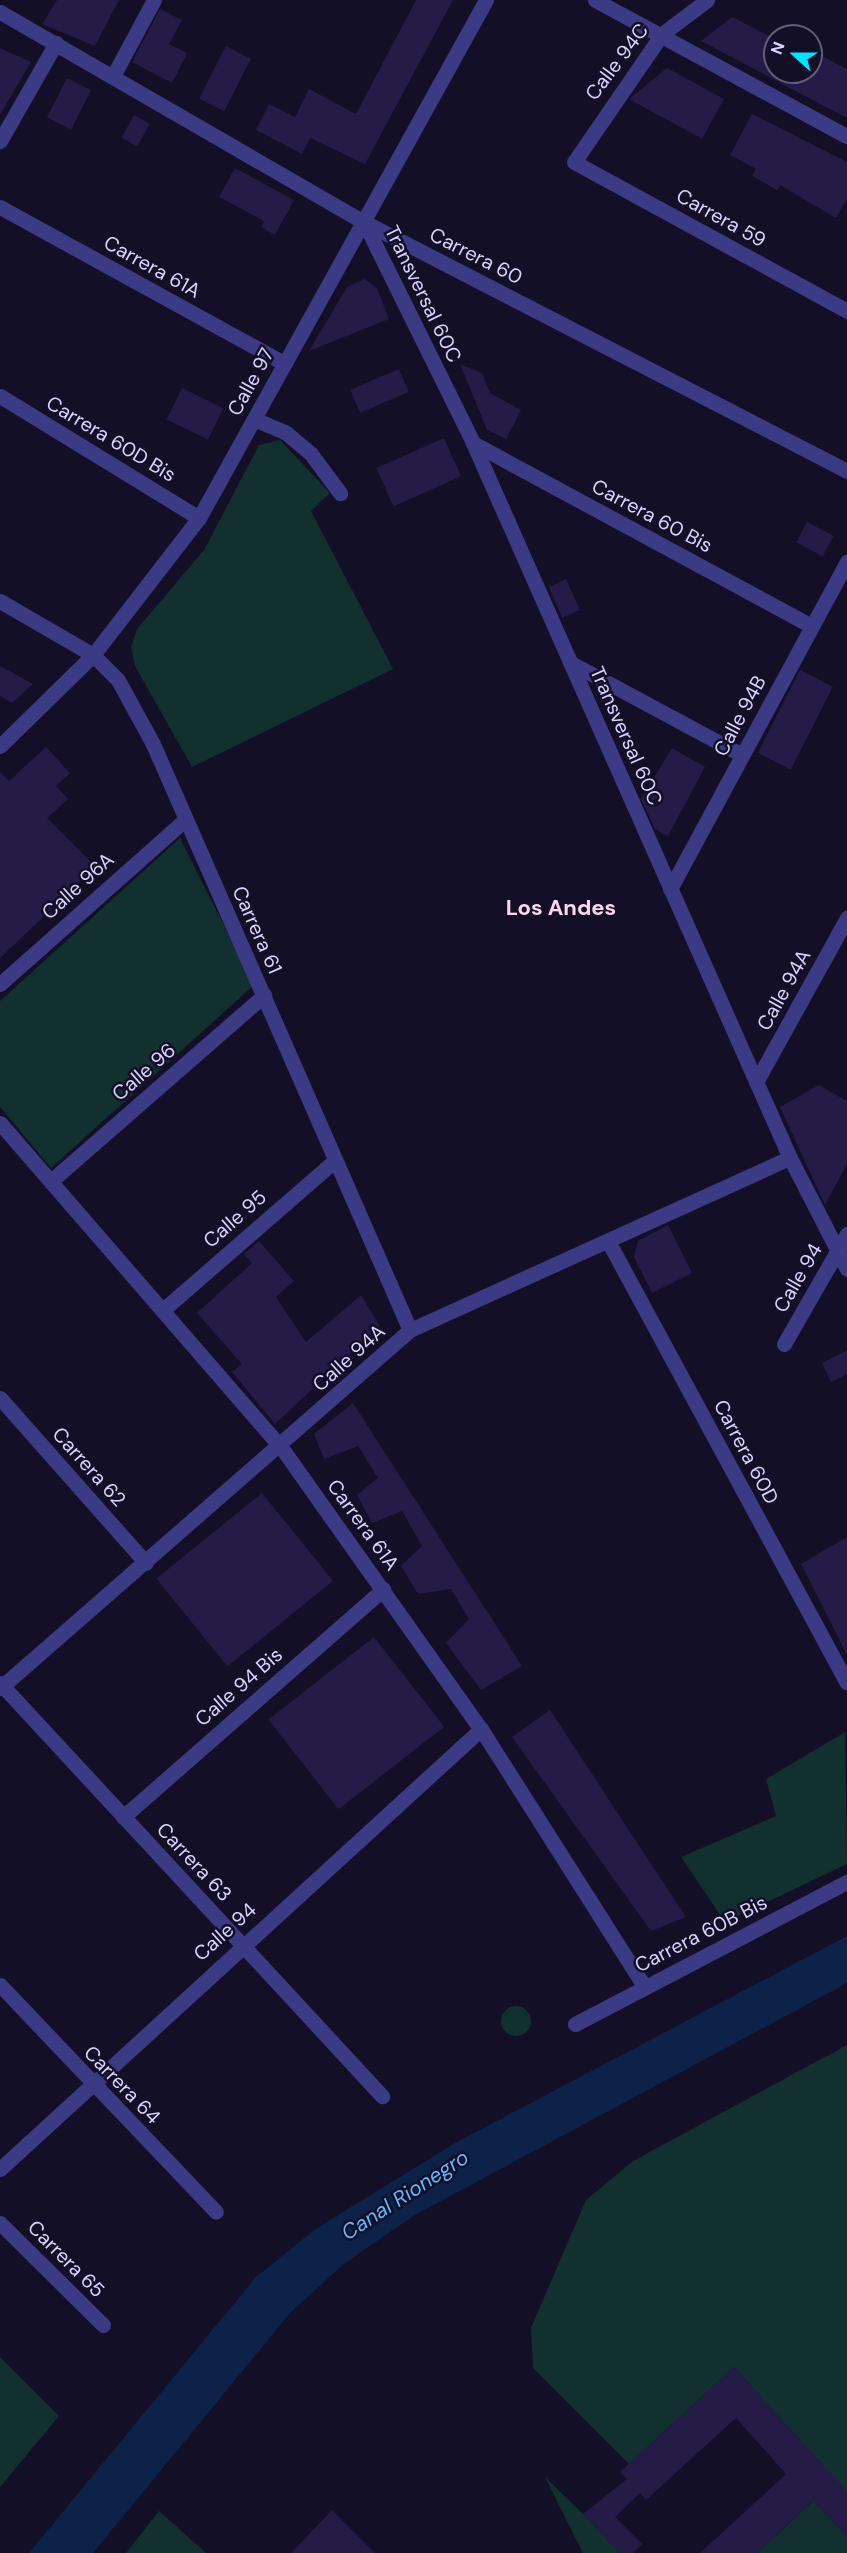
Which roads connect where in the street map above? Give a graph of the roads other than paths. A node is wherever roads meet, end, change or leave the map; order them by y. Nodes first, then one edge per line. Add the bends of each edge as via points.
1 (154, 0) edge
2 (486, 0) edge
3 (595, 0) edge
4 (707, 0) edge
5 (0, 12) edge
6 (662, 34) junction
7 (56, 44) junction
8 (113, 76) junction
9 (847, 136) edge
10 (0, 141) edge
11 (574, 162) joint
12 (0, 207) edge
13 (364, 222) junction
14 (847, 311) edge
15 (285, 364) junction
16 (0, 396) edge
17 (254, 419) junction
18 (473, 443) junction
19 (847, 471) edge
20 (340, 493) dead end
21 (200, 518) junction
22 (847, 562) edge
23 (0, 601) edge
24 (812, 626) junction
25 (93, 655) junction
26 (571, 663) junction
27 (0, 746) edge
28 (742, 755) junction
29 (185, 820) junction
30 (670, 889) junction
31 (847, 918) edge
32 (0, 984) edge
33 (264, 995) junction
34 (756, 1082) junction
35 (0, 1123) edge
36 (790, 1158) junction
37 (334, 1161) junction
38 (51, 1181) junction
39 (847, 1233) edge
40 (608, 1241) junction
41 (838, 1249) junction
42 (847, 1269) edge
43 (164, 1309) junction
44 (410, 1330) junction
45 (784, 1344) dead end
46 (0, 1398) edge
47 (281, 1447) junction
48 (147, 1563) junction
49 (383, 1589) junction
50 (847, 1683) edge
51 (1, 1686) edge
52 (481, 1729) junction
53 (123, 1817) junction
54 (847, 1882) edge
55 (243, 1944) junction
56 (0, 1985) edge
57 (645, 1987) junction
58 (575, 2024) dead end
59 (89, 2083) junction
60 (382, 2096) dead end
61 (0, 2169) edge
62 (216, 2212) dead end
63 (0, 2223) edge
64 (103, 2325) dead end

1 - 8 street
2 - 13 street, Calle 97
3 - 6 street
4 - 6 street, Calle 94C
5 - 7 street, Carrera 60
6 - 9 street
6 - 11 street, Calle 94C
7 - 8 street, Carrera 60
7 - 10 street
8 - 13 street, Carrera 60
11 - 14 street, Carrera 59
12 - 15 street, Carrera 61A
13 - 15 street, Calle 97
13 - 18 street, Transversal 60C
13 - 19 street, Carrera 60
15 - 17 street, Calle 97
16 - 21 street, Carrera 60D Bis
17 - 20 street via 285,432 311,454
17 - 21 street, Calle 97
18 - 24 street, Carrera 60 Bis
18 - 26 street, Transversal 60C
21 - 25 street, Calle 97
22 - 24 street, Calle 94B
23 - 25 street, Carrera 61
24 - 28 street, Calle 94B
25 - 27 street, Calle 97
25 - 29 street, Carrera 61 via 128,698
26 - 28 street
26 - 30 street, Transversal 60C
28 - 30 street, Calle 94B
29 - 32 street, Calle 96A
29 - 33 street, Carrera 61
30 - 34 street, Transversal 60C
31 - 34 street, Calle 94A
33 - 37 street, Carrera 61
33 - 38 street, Calle 96
34 - 36 street, Transversal 60C
35 - 38 street, Carrera 61A
36 - 40 street, Calle 94A
36 - 41 street, Transversal 60C
37 - 43 street, Calle 95
37 - 44 street, Carrera 61
38 - 43 street, Carrera 61A
39 - 41 street, Calle 94
40 - 44 street, Calle 94A
40 - 50 street, Carrera 60D
41 - 42 street, Transversal 60C
41 - 45 street, Calle 94
43 - 47 street, Carrera 61A
44 - 47 street, Calle 94A
46 - 48 street, Carrera 62
47 - 48 street, Calle 94A
47 - 49 street, Carrera 61A
48 - 51 street, Calle 94A
49 - 52 street, Carrera 61A
49 - 53 street, Calle 94 Bis
51 - 53 street, Carrera 63
52 - 55 street, Calle 94
52 - 57 street, Carrera 61A
53 - 55 street, Carrera 63
54 - 57 street, Carrera 60B Bis
55 - 59 street, Calle 94
55 - 60 street, Carrera 63
56 - 59 street, Carrera 64
57 - 58 street, Carrera 60B Bis
59 - 61 street, Calle 94
59 - 62 street, Carrera 64
63 - 64 street, Carrera 65

